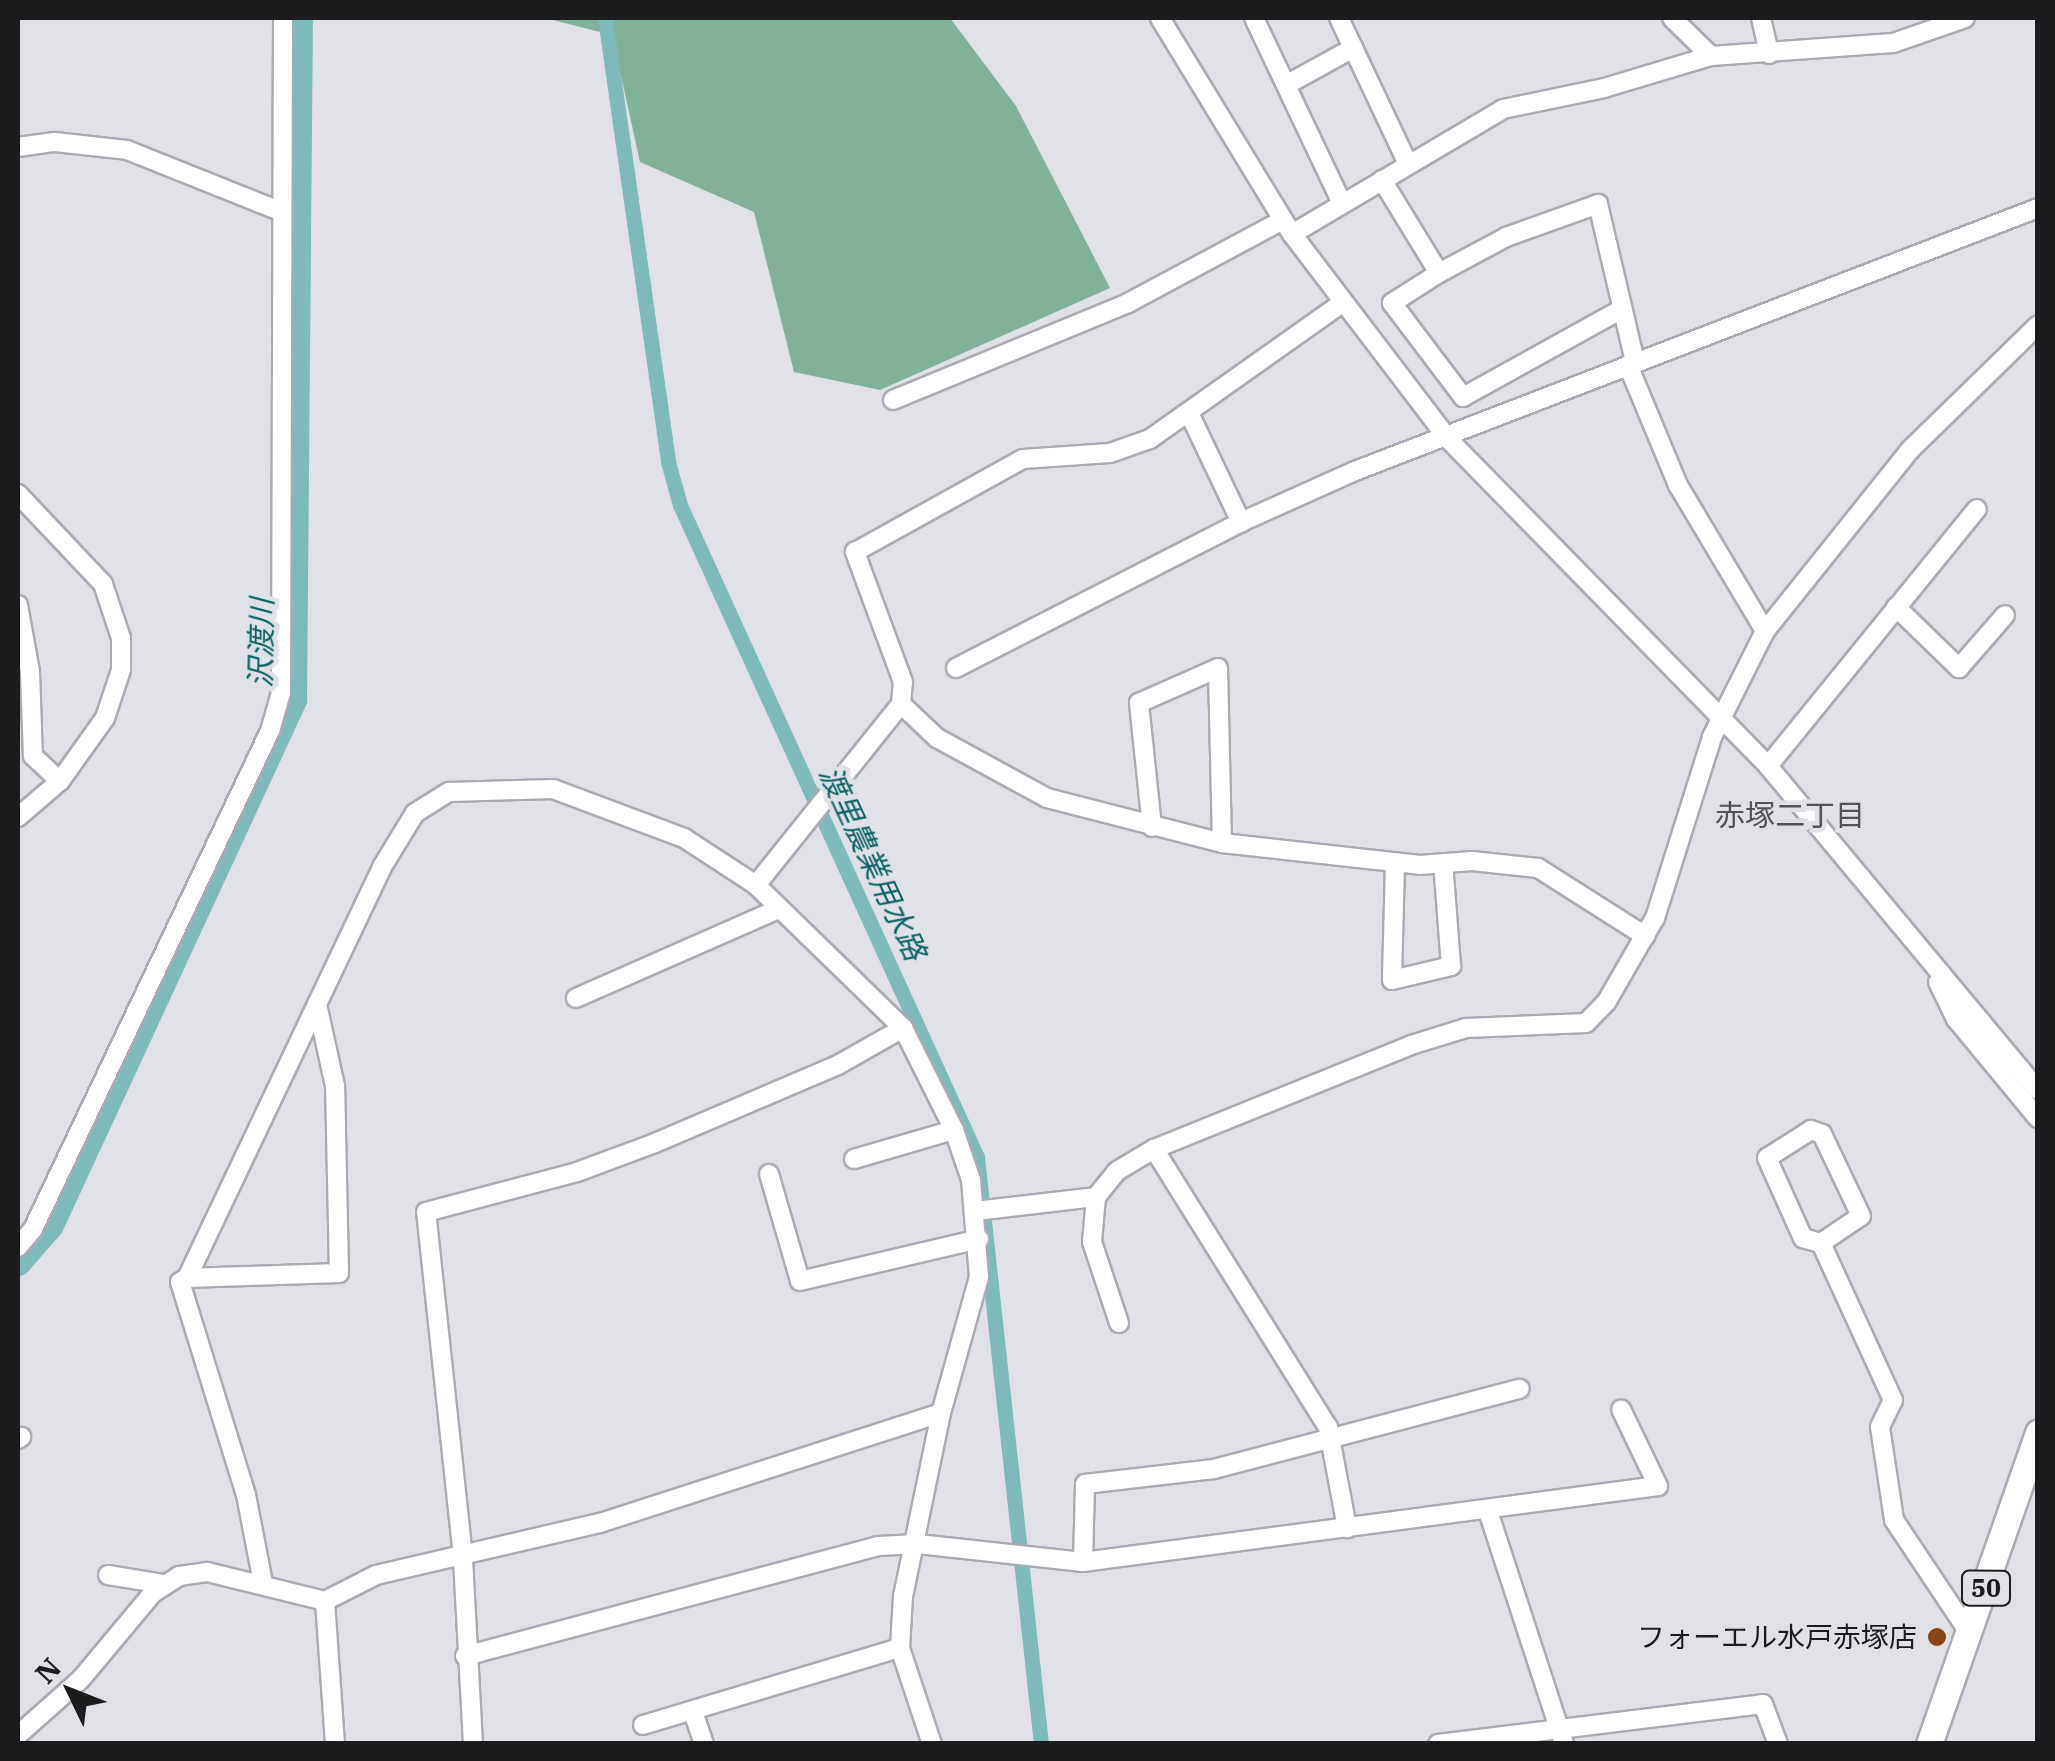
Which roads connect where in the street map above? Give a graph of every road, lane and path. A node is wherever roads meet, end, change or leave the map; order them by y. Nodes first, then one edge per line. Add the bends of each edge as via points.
1 (283, 18) edge
2 (1160, 18) edge
3 (1254, 18) edge
4 (1338, 18) edge
5 (1672, 18) edge
6 (1760, 18) edge
7 (1958, 18) edge
8 (1353, 48) junction
9 (1770, 54) junction
10 (1711, 56) junction
11 (1286, 85) junction
12 (18, 148) edge
13 (1408, 164) junction
14 (1382, 180) junction
15 (1342, 201) junction
16 (2038, 208) edge
17 (282, 212) junction
18 (1288, 227) junction
19 (1439, 273) junction
20 (1342, 303) junction
21 (1622, 309) junction
22 (2038, 325) edge
23 (1632, 363) junction
24 (893, 400) dead end
25 (1190, 415) junction
26 (1449, 440) junction
27 (18, 494) edge
28 (1976, 509) dead end
29 (1241, 522) junction
30 (18, 605) edge
31 (1896, 606) junction
32 (2005, 615) dead end
33 (1765, 631) junction
34 (956, 668) dead end
35 (24, 673) edge
36 (901, 704) junction
37 (1720, 716) junction
38 (1768, 766) junction
39 (60, 781) junction
40 (18, 817) edge
41 (1152, 827) junction
42 (1222, 842) junction
43 (1394, 863) junction
44 (1443, 863) junction
45 (756, 886) junction
46 (776, 910) junction
47 (1646, 936) junction
48 (1934, 970) junction
49 (576, 998) dead end
50 (317, 1004) junction
51 (904, 1028) junction
52 (2038, 1090) edge
53 (2038, 1118) edge
54 (954, 1130) junction
55 (1154, 1149) junction
56 (854, 1159) dead end
57 (768, 1174) dead end
58 (1096, 1196) junction
59 (982, 1211) junction
60 (979, 1240) junction
61 (1821, 1243) junction
62 (18, 1248) edge
63 (188, 1278) junction
64 (1119, 1323) dead end
65 (1520, 1389) dead end
66 (1621, 1410) dead end
67 (942, 1412) junction
68 (2038, 1432) edge
69 (1330, 1439) junction
70 (1488, 1511) junction
71 (1346, 1528) junction
72 (918, 1544) junction
73 (463, 1558) junction
74 (1083, 1562) junction
75 (108, 1575) dead end
76 (263, 1583) junction
77 (164, 1584) junction
78 (325, 1601) junction
79 (1970, 1634) junction
80 (900, 1648) junction
81 (465, 1656) junction
82 (693, 1712) junction
83 (642, 1725) dead end
84 (18, 1735) edge
85 (1560, 1735) edge
86 (335, 1744) edge
87 (473, 1744) edge
88 (704, 1744) edge
89 (932, 1744) edge
90 (1438, 1744) edge
91 (1778, 1744) edge
92 (1929, 1744) edge

1 - 17 street
2 - 18 street
3 - 11 street
4 - 8 street
5 - 10 street
6 - 9 street
7 - 9 street via 1892,43
8 - 11 street
8 - 13 street
9 - 10 street
10 - 13 street via 1503,109
11 - 15 street
12 - 17 street via 55,142 127,150
13 - 14 street
14 - 15 street
14 - 19 street
15 - 18 street
16 - 23 street
17 - 62 street via 281,693 219,838 33,1229
18 - 20 street
18 - 24 street via 1128,303
19 - 21 street via 1506,237 1598,204
19 - 21 street via 1392,303 1463,397
20 - 25 street
20 - 26 street
21 - 23 street
22 - 33 street via 1912,449
23 - 26 street
23 - 33 street via 1678,485
25 - 29 street
25 - 36 street via 1132,447 1023,459 855,552 903,682
26 - 29 street
26 - 37 street
27 - 39 street via 102,584 122,638 121,670 105,718
28 - 31 street
29 - 34 street
30 - 35 street
31 - 32 street via 1959,668
31 - 38 street
33 - 37 street
35 - 39 street via 33,756
36 - 41 street via 937,738 1047,798
36 - 45 street
37 - 38 street
37 - 47 street
38 - 48 street
39 - 40 street
41 - 42 street
41 - 42 street via 1139,704 1218,668
42 - 43 street
43 - 44 street
43 - 44 street via 1392,980 1451,966
44 - 47 street via 1538,868
45 - 46 street
45 - 50 street via 684,838 576,794 491,788 433,796 382,868
46 - 49 street
46 - 51 street via 862,982
47 - 55 street via 1586,1023 1466,1028
48 - 52 street
48 - 53 street via 1956,1019
50 - 63 street
50 - 63 street via 335,1086 339,1273
51 - 54 street
51 - 73 street via 838,1064 655,1143 577,1172 426,1212
54 - 56 street
54 - 59 street
55 - 58 street via 1117,1171
55 - 69 street
57 - 60 street via 800,1281
58 - 59 street
58 - 64 street via 1092,1242
59 - 60 street
60 - 67 street via 979,1277
61 - 61 street via 1803,1238 1767,1158 1811,1130 1822,1134 1861,1216
61 - 79 street via 1893,1400 1880,1427 1894,1520
63 - 76 street via 180,1282 246,1494
65 - 69 street
66 - 70 street via 1658,1486
67 - 72 street
67 - 73 street via 670,1502
68 - 79 highway, 50
69 - 71 street
69 - 74 street via 1214,1469 1085,1484
70 - 71 street
70 - 85 street
71 - 74 street
72 - 74 street
72 - 80 street via 903,1596
72 - 81 street via 848,1552
73 - 78 street via 376,1575
73 - 81 street
75 - 77 street
76 - 77 street via 194,1571
76 - 78 street
77 - 84 street via 81,1680
78 - 86 street
79 - 92 highway, 50
80 - 82 street
80 - 89 street
81 - 87 street
82 - 83 street
82 - 88 street
85 - 90 street
85 - 91 street via 1763,1704

